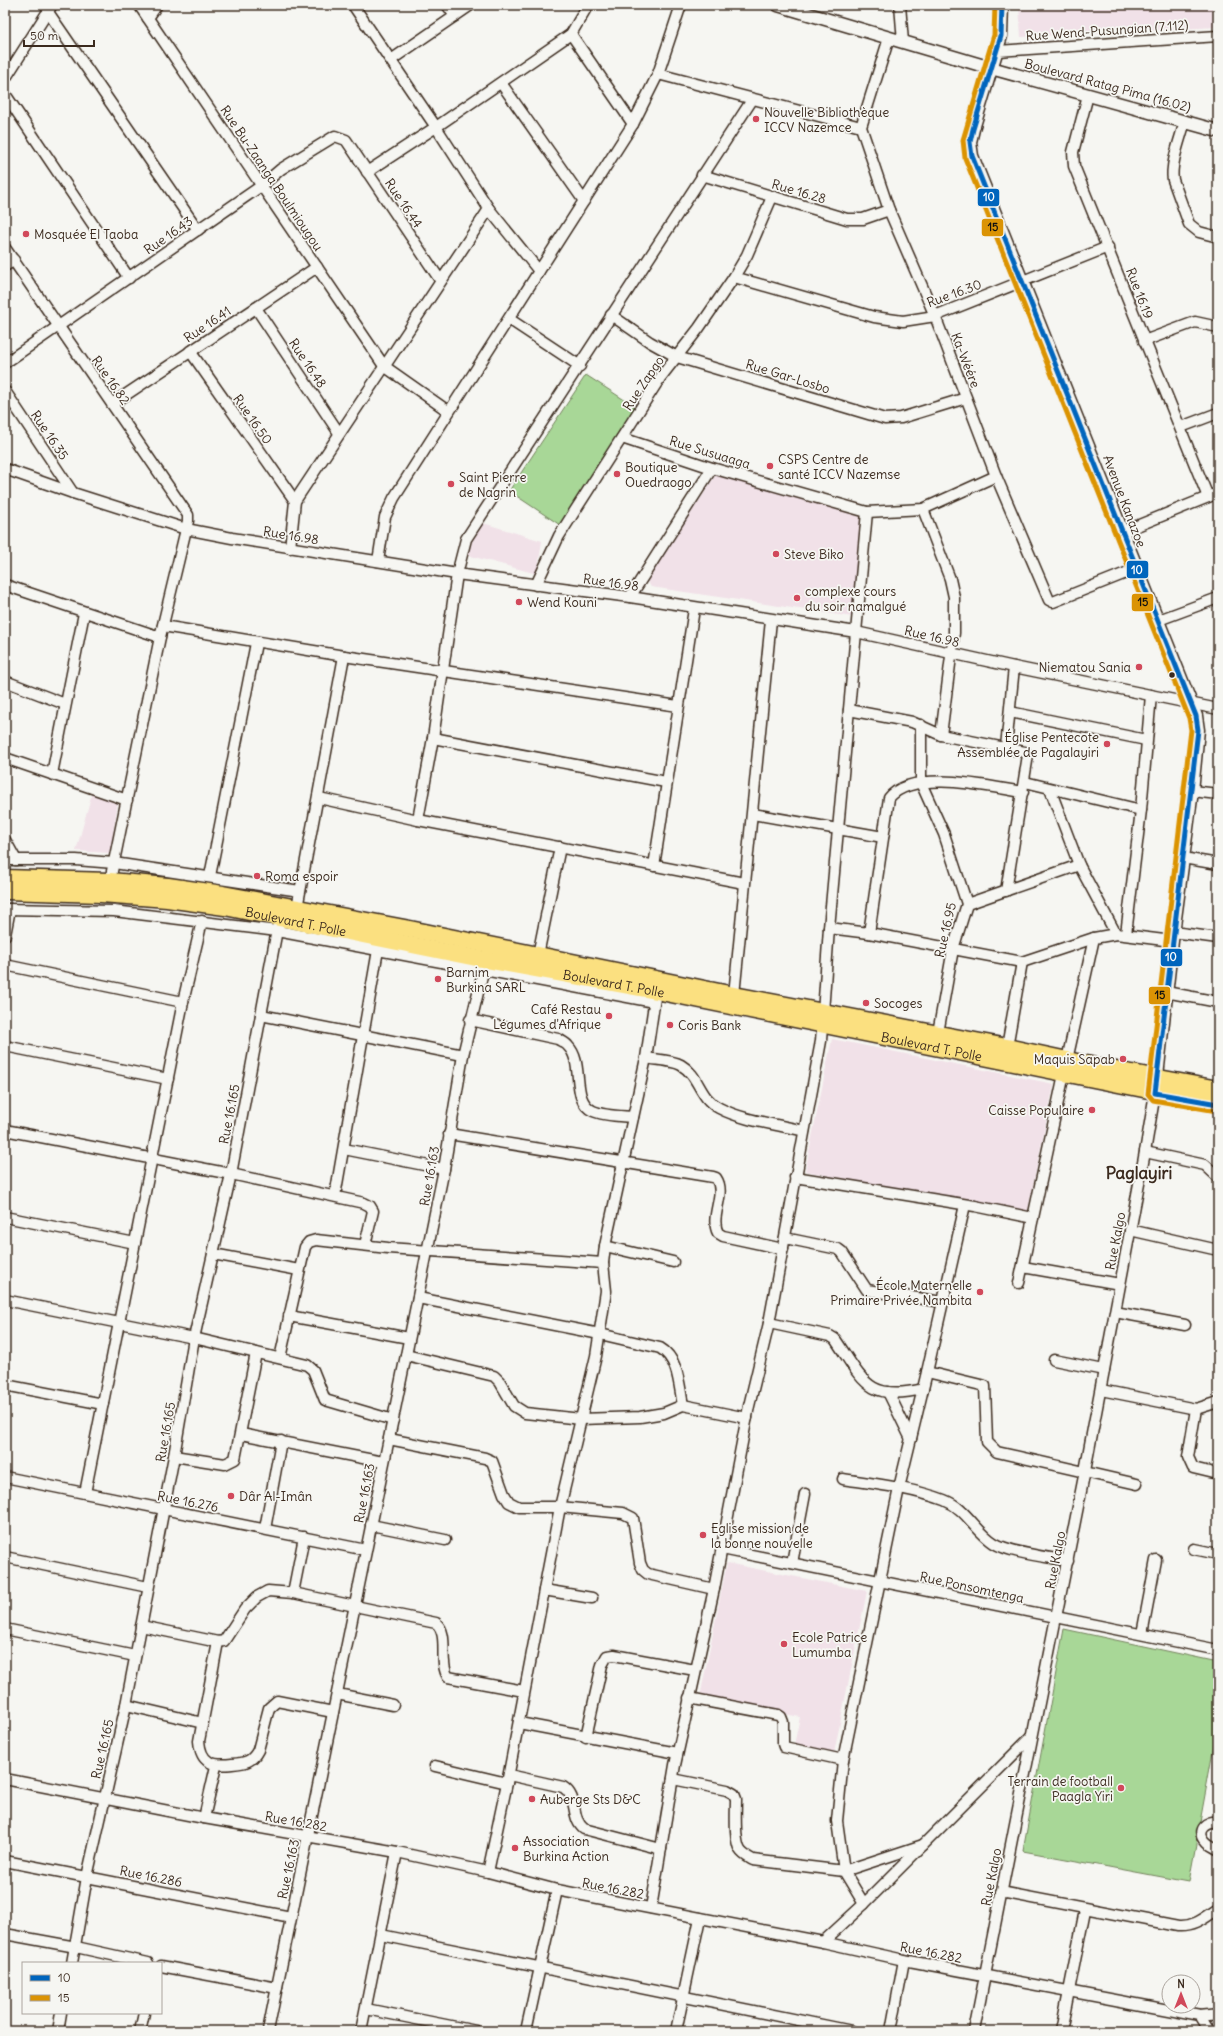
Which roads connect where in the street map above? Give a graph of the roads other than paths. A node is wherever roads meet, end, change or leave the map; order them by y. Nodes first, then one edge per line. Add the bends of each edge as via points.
1 (139, 5) edge
2 (157, 5) edge
3 (353, 5) edge
4 (447, 5) edge
5 (471, 5) edge
6 (588, 5) edge
7 (680, 5) edge
8 (778, 5) edge
9 (900, 5) edge
10 (1002, 5) edge
11 (50, 9) edge
12 (455, 16) junction
13 (148, 18) junction
14 (571, 34) junction
15 (1218, 36) edge
16 (889, 38) junction
17 (902, 42) junction
18 (998, 51) junction
19 (391, 60) junction
20 (991, 68) junction
21 (658, 74) junction
22 (5, 79) edge
23 (501, 83) junction
24 (5, 94) edge
25 (1088, 95) junction
26 (752, 100) junction
27 (1185, 121) junction
28 (633, 124) junction
29 (436, 127) junction
30 (861, 127) junction
31 (1218, 130) edge
32 (346, 140) joint
33 (367, 172) junction
34 (702, 175) junction
35 (261, 186) junction
36 (772, 196) junction
37 (584, 201) junction
38 (489, 209) junction
39 (889, 210) junction
40 (198, 230) junction
41 (1218, 237) edge
42 (1108, 247) junction
43 (5, 248) edge
44 (9, 263) edge
45 (317, 267) junction
46 (539, 270) junction
47 (734, 277) junction
48 (129, 278) junction
49 (440, 280) junction
50 (1021, 281) junction
51 (256, 308) junction
52 (611, 315) junction
53 (935, 316) junction
54 (509, 319) junction
55 (59, 326) junction
56 (1218, 327) edge
57 (1144, 341) junction
58 (190, 352) junction
59 (677, 357) junction
60 (5, 363) edge
61 (384, 366) junction
62 (580, 366) junction
63 (5, 391) edge
64 (966, 398) junction
65 (112, 404) junction
66 (448, 412) junction
67 (1218, 413) edge
68 (1181, 427) junction
69 (339, 433) junction
70 (622, 438) junction
71 (712, 468) junction
72 (5, 469) edge
73 (996, 476) junction
74 (73, 493) junction
75 (1218, 493) edge
76 (1208, 497) junction
77 (295, 501) junction
78 (923, 509) junction
79 (867, 512) junction
80 (186, 529) junction
81 (1122, 532) junction
82 (290, 548) junction
83 (378, 561) junction
84 (1136, 569) junction
85 (457, 574) junction
86 (5, 585) edge
87 (536, 585) junction
88 (630, 597) junction
89 (1218, 598) edge
90 (694, 609) junction
91 (84, 613) junction
92 (771, 620) junction
93 (1156, 621) junction
94 (163, 626) junction
95 (856, 632) junction
96 (160, 637) junction
97 (256, 643) junction
98 (950, 654) junction
99 (344, 656) junction
100 (1014, 667) junction
101 (444, 672) junction
102 (5, 681) edge
103 (1151, 695) junction
104 (1191, 703) junction
105 (65, 704) junction
106 (678, 706) junction
107 (1218, 709) edge
108 (848, 710) junction
109 (1010, 712) junction
110 (921, 725) junction
111 (941, 735) junction
112 (433, 738) junction
113 (1146, 740) junction
114 (1006, 747) junction
115 (5, 758) edge
116 (52, 774) junction
117 (666, 782) junction
118 (921, 783) junction
119 (1024, 787) junction
120 (1050, 789) junction
121 (1192, 791) junction
122 (1218, 794) edge
123 (318, 798) junction
124 (127, 800) junction
125 (1141, 810) junction
126 (753, 814) junction
127 (418, 820) junction
128 (838, 828) junction
129 (883, 837) junction
130 (5, 840) edge
131 (560, 847) junction
132 (1184, 858) junction
133 (5, 860) edge
134 (16, 860) junction
135 (114, 863) junction
136 (1218, 864) edge
137 (1079, 865) junction
138 (654, 866) junction
139 (210, 876) junction
140 (5, 878) edge
141 (110, 881) junction
142 (744, 882) junction
143 (5, 891) edge
144 (300, 891) junction
145 (1006, 891) junction
146 (967, 904) junction
147 (8, 909) edge
148 (284, 915) junction
149 (202, 921) junction
150 (829, 928) junction
151 (869, 934) junction
152 (1121, 934) junction
153 (5, 935) edge
154 (1172, 937) junction
155 (1094, 938) junction
156 (1218, 938) edge
157 (953, 949) junction
158 (378, 950) junction
159 (538, 955) junction
160 (486, 958) junction
161 (1022, 962) junction
162 (5, 965) edge
163 (1166, 992) junction
164 (734, 994) junction
165 (655, 997) junction
166 (183, 1002) junction
167 (1218, 1002) edge
168 (262, 1015) junction
169 (822, 1018) junction
170 (470, 1020) junction
171 (938, 1033) junction
172 (364, 1036) junction
173 (5, 1046) edge
174 (1007, 1047) junction
175 (463, 1055) junction
176 (646, 1058) junction
177 (1066, 1067) junction
178 (168, 1079) junction
179 (1156, 1085) junction
180 (1218, 1089) edge
181 (1218, 1104) edge
182 (633, 1117) junction
183 (5, 1130) edge
184 (804, 1131) junction
185 (449, 1134) junction
186 (344, 1149) junction
187 (1145, 1152) junction
188 (152, 1158) junction
189 (623, 1163) junction
190 (444, 1169) junction
191 (231, 1174) junction
192 (795, 1177) junction
193 (1218, 1177) edge
194 (335, 1196) junction
195 (965, 1205) junction
196 (5, 1217) edge
197 (1033, 1218) junction
198 (1130, 1230) junction
199 (785, 1238) junction
200 (135, 1243) junction
201 (365, 1245) junction
202 (605, 1246) junction
203 (783, 1249) junction
204 (1218, 1250) edge
205 (428, 1251) junction
206 (213, 1254) junction
207 (673, 1262) dead end
208 (603, 1263) junction
209 (1023, 1267) junction
210 (299, 1270) junction
211 (1020, 1283) dead end
212 (1120, 1284) junction
213 (418, 1298) junction
214 (5, 1300) edge
215 (942, 1302) junction
216 (1115, 1312) junction
217 (290, 1316) junction
218 (119, 1323) junction
219 (769, 1323) junction
220 (1185, 1325) dead end
221 (600, 1334) junction
222 (194, 1338) junction
223 (410, 1338) junction
224 (256, 1353) junction
225 (406, 1355) junction
226 (280, 1358) junction
227 (1054, 1360) dead end
228 (1104, 1370) junction
229 (927, 1372) junction
230 (5, 1385) edge
231 (923, 1389) junction
232 (1101, 1390) junction
233 (888, 1392) junction
234 (1218, 1402) edge
235 (103, 1404) junction
236 (684, 1405) junction
237 (1196, 1409) junction
238 (747, 1418) junction
239 (581, 1419) junction
240 (393, 1420) junction
241 (241, 1434) junction
242 (389, 1439) junction
243 (911, 1439) junction
244 (281, 1441) junction
245 (174, 1456) junction
246 (383, 1462) junction
247 (1085, 1471) junction
248 (1218, 1474) edge
249 (5, 1477) edge
250 (843, 1479) dead end
251 (1137, 1484) dead end
252 (899, 1488) junction
253 (85, 1493) junction
254 (805, 1494) dead end
255 (560, 1507) junction
256 (164, 1509) junction
257 (371, 1525) junction
258 (265, 1529) junction
259 (304, 1537) junction
260 (445, 1540) dead end
261 (722, 1549) junction
262 (1194, 1549) dead end
263 (366, 1550) junction
264 (1218, 1554) edge
265 (5, 1557) edge
266 (1156, 1560) dead end
267 (1068, 1561) junction
268 (792, 1563) junction
269 (879, 1581) junction
270 (148, 1586) junction
271 (714, 1589) junction
272 (544, 1590) junction
273 (293, 1592) junction
274 (592, 1598) dead end
275 (355, 1605) junction
276 (1056, 1617) junction
277 (141, 1626) junction
278 (5, 1629) edge
279 (1142, 1634) junction
280 (218, 1642) junction
281 (1218, 1650) edge
282 (135, 1656) junction
283 (695, 1670) junction
284 (524, 1692) junction
285 (337, 1694) junction
286 (689, 1698) junction
287 (126, 1705) junction
288 (393, 1705) dead end
289 (333, 1712) junction
290 (203, 1723) junction
291 (518, 1723) junction
292 (1033, 1736) junction
293 (586, 1737) junction
294 (677, 1753) junction
295 (843, 1760) junction
296 (216, 1766) junction
297 (435, 1766) dead end
298 (5, 1779) edge
299 (508, 1779) junction
300 (673, 1779) junction
301 (104, 1798) junction
302 (204, 1818) junction
303 (1218, 1822) edge
304 (308, 1836) junction
305 (923, 1845) junction
306 (661, 1849) junction
307 (1218, 1850) edge
308 (397, 1852) junction
309 (5, 1861) edge
310 (844, 1871) junction
311 (488, 1872) junction
312 (87, 1877) junction
313 (557, 1890) junction
314 (1001, 1892) junction
315 (864, 1904) junction
316 (651, 1908) junction
317 (1218, 1909) edge
318 (1085, 1910) junction
319 (291, 1917) junction
320 (700, 1918) junction
321 (5, 1934) edge
322 (381, 1935) junction
323 (823, 1942) junction
324 (76, 1947) junction
325 (904, 1960) junction
326 (72, 1962) edge
327 (144, 1962) edge
328 (162, 1966) edge
329 (541, 1968) junction
330 (984, 1975) junction
331 (277, 1988) junction
332 (1069, 1992) junction
333 (684, 1997) junction
334 (366, 2009) junction
335 (61, 2014) edge
336 (144, 2014) edge
337 (1218, 2014) edge
338 (1200, 2016) junction
339 (58, 2031) edge
340 (140, 2031) edge
341 (268, 2031) edge
342 (361, 2031) edge
343 (476, 2031) edge
344 (526, 2031) edge
345 (676, 2031) edge
346 (852, 2031) edge
347 (891, 2031) edge
348 (974, 2031) edge
349 (1061, 2031) edge
350 (1209, 2031) edge

1 - 13 street, Rue Bu-Zaanga Boulmiougou
2 - 13 street
3 - 19 street
4 - 12 street
5 - 12 street
6 - 14 street
7 - 21 street
8 - 16 street, Boulevard Ratag Pima (16.02)
9 - 17 street
10 - 18 street, Avenue Kanazoe via 1002,36
11 - 22 street
11 - 40 street
12 - 19 street
13 - 35 street, Rue Bu-Zaanga Boulmiougou
14 - 23 street
14 - 28 street
15 - 18 street, Rue Wend-Pusungian (7.112)
16 - 17 street, Boulevard Ratag Pima (16.02)
16 - 30 street
17 - 20 street, Boulevard Ratag Pima (16.02)
18 - 20 street, Avenue Kanazoe
19 - 29 street
20 - 25 street, Boulevard Ratag Pima (16.02)
20 - 50 street, Avenue Kanazoe via 973,129 970,149
21 - 26 street
21 - 28 street
23 - 29 street
23 - 37 street
24 - 48 street
25 - 27 street, Boulevard Ratag Pima (16.02)
25 - 42 street, Rue 16.19 via 1073,159
26 - 30 street
26 - 34 street
27 - 31 street, Boulevard Ratag Pima (16.02)
27 - 41 street via 1173,166 1173,180 1189,224 1199,232
28 - 37 street
29 - 33 street
29 - 38 street
30 - 39 street, Ka-Wéére
32 - 33 street, Rue 16.44
32 - 35 street, Rue 16.43 via 335,136 281,169
33 - 49 street, Rue 16.44
34 - 36 street, Rue 16.28
34 - 52 street
35 - 40 street, Rue 16.43
35 - 45 street, Rue Bu-Zaanga Boulmiougou
36 - 39 street, Rue 16.28 via 855,220
36 - 47 street, Rue Zapgo via 750,248
37 - 46 street
38 - 46 street
38 - 49 street
39 - 53 street, Ka-Wéére
40 - 48 street, Rue 16.43
42 - 50 street, Rue 16.30
42 - 57 street, Rue 16.19
43 - 44 street, Rue 16.82
44 - 55 street, Rue 16.82
45 - 51 street, Rue 16.41
45 - 61 street, Rue Bu-Zaanga Boulmiougou
46 - 54 street
47 - 53 street, Rue 16.30 via 874,318 902,321
47 - 59 street, Rue Zapgo
48 - 55 street, Rue 16.43
49 - 61 street
50 - 53 street, Rue 16.30
50 - 81 street, Avenue Kanazoe
51 - 58 street, Rue 16.41
51 - 69 street, Rue 16.48
52 - 59 street, Rue Gar-Losbo
52 - 62 street
53 - 64 street, Ka-Wéére
54 - 62 street
54 - 66 street
55 - 60 street, Rue 16.43
55 - 65 street, Rue 16.82
56 - 57 street via 1195,322
57 - 68 street, Rue 16.19
58 - 65 street, Rue 16.41
58 - 77 street, Rue 16.50
59 - 64 street, Rue Gar-Losbo via 885,419 894,420
59 - 70 street, Rue Zapgo via 660,378
61 - 66 street
61 - 69 street
62 - 85 street via 469,534
63 - 74 street, Rue 16.35
64 - 73 street, Ka-Wéére
65 - 80 street, Rue 16.82 via 188,515
66 - 83 street via 394,498 385,517
67 - 68 street
68 - 76 street, Rue 16.19
69 - 77 street
70 - 71 street, Rue Susuaaga
70 - 87 street, Rue Zapgo via 559,536
71 - 79 street, Rue Susuaaga
71 - 88 street
72 - 74 street, Rue 16.98
73 - 78 street, Rue Susuaaga
73 - 84 street, Ka-Wéére via 1050,602
74 - 80 street, Rue 16.98
75 - 76 street
76 - 81 street
77 - 82 street
78 - 79 street, Rue Susuaaga
78 - 98 street via 950,579 954,597 954,633
79 - 95 street
80 - 82 street, Rue 16.98
80 - 94 street, Rue 16.82
81 - 84 street, Avenue Kanazoe
82 - 83 street, Rue 16.98
83 - 85 street, Rue 16.98
84 - 93 street, Avenue Kanazoe
85 - 87 street, Rue 16.98
85 - 101 street
86 - 91 street
87 - 88 street, Rue 16.98
88 - 90 street, Rue 16.98
89 - 93 street
90 - 92 street, Rue 16.98
90 - 106 street
91 - 96 street
91 - 105 street
92 - 95 street, Rue 16.98
92 - 126 street
93 - 104 street, Avenue Kanazoe
94 - 96 street, Rue 16.82
94 - 97 street
95 - 98 street, Rue 16.98
95 - 108 street
96 - 124 street, Rue 16.82
97 - 99 street
97 - 139 street
98 - 100 street, Rue 16.98
98 - 111 street
99 - 101 street
99 - 123 street, Rue 16.165
100 - 103 street, Rue 16.98
100 - 109 street
101 - 106 street
101 - 112 street
102 - 105 street
103 - 104 street, Rue 16.98
103 - 113 street
104 - 107 street, Rue 16.98
104 - 121 street, Avenue Kanazoe via 1198,730
105 - 116 street
106 - 117 street
108 - 110 street
108 - 128 street
109 - 113 street
109 - 114 street
110 - 111 street
110 - 118 street
111 - 114 street
112 - 117 street
112 - 127 street
113 - 125 street
114 - 119 street via 1028,755
115 - 116 street
116 - 124 street
117 - 138 street
118 - 119 street via 952,782
118 - 129 street via 899,791 889,798
118 - 146 street, Rue 16.95 via 944,834
119 - 120 street
119 - 145 street
120 - 125 street
120 - 137 street
121 - 122 street
121 - 132 street, Avenue Kanazoe
123 - 127 street
123 - 144 street, Rue 16.165
124 - 135 street, Rue 16.82
125 - 152 street
126 - 128 street
126 - 142 street
127 - 131 street
128 - 129 street
128 - 150 street
129 - 151 street
130 - 134 street
131 - 138 street
131 - 159 street
132 - 136 street
132 - 154 street, Avenue Kanazoe
133 - 134 street
134 - 135 street
135 - 139 street
135 - 141 street, Rue 16.82
137 - 145 street
137 - 152 street
138 - 142 street
139 - 144 street
140 - 141 highway, Boulevard T. Polle
141 - 148 highway, Boulevard T. Polle via 168,886
142 - 164 street
143 - 148 highway, Boulevard T. Polle via 167,899
144 - 148 street, Rue 16.165
145 - 146 street
146 - 157 street, Rue 16.95
147 - 149 street via 114,911
147 - 153 street
148 - 149 street
148 - 158 street
148 - 160 highway, Boulevard T. Polle
148 - 168 street, Rue 16.165
149 - 166 street
150 - 151 street
150 - 169 street
151 - 157 street
152 - 154 street
152 - 155 street
154 - 156 street
154 - 163 street, Avenue Kanazoe
155 - 161 street
155 - 177 street
157 - 161 street
157 - 171 street, Rue 16.95
158 - 160 street
158 - 172 street
159 - 160 highway, Boulevard T. Polle
159 - 164 highway, Boulevard T. Polle
160 - 165 highway, Boulevard T. Polle
160 - 170 street, Rue 16.163
161 - 174 street
162 - 166 street
163 - 167 street
163 - 179 street, Avenue Kanazoe
164 - 169 highway, Boulevard T. Polle
165 - 169 highway, Boulevard T. Polle
165 - 176 street
166 - 178 street
168 - 172 street
168 - 191 street, Rue 16.165
169 - 171 highway, Boulevard T. Polle
169 - 177 highway, Boulevard T. Polle
169 - 184 street via 819,1053
170 - 175 street, Rue 16.163
170 - 182 street via 558,1039 568,1046 574,1055 582,1099 587,1106 593,1111
171 - 174 highway, Boulevard T. Polle
172 - 175 street
172 - 186 street
173 - 178 street
174 - 177 highway, Boulevard T. Polle
175 - 185 street, Rue 16.163
176 - 182 street
176 - 184 street via 680,1064 695,1077 700,1091 709,1102 719,1108
177 - 179 highway, Boulevard T. Polle
177 - 197 street
178 - 188 street
179 - 180 highway, Boulevard T. Polle
179 - 181 highway, Boulevard T. Polle
179 - 187 street, Rue Kalgo
182 - 189 street
183 - 188 street
184 - 192 street
185 - 189 street
185 - 190 street, Rue 16.163
186 - 190 street
186 - 194 street
187 - 193 street via 1205,1165
187 - 198 street, Rue Kalgo
188 - 191 street
188 - 200 street
189 - 202 street
189 - 203 street via 716,1178 720,1186 715,1224 718,1233
190 - 205 street, Rue 16.163
191 - 194 street
191 - 206 street, Rue 16.165
192 - 195 street
192 - 199 street
194 - 201 street via 370,1206 372,1211
195 - 197 street
195 - 215 street
196 - 200 street
197 - 209 street
198 - 204 street
198 - 212 street, Rue Kalgo
199 - 203 street
199 - 215 street via 838,1249 867,1290
200 - 218 street
201 - 205 street
201 - 210 street via 316,1240 309,1242 305,1247
202 - 207 street
202 - 208 street
203 - 219 street
205 - 208 street
205 - 213 street, Rue 16.163
206 - 210 street
206 - 222 street, Rue 16.165
208 - 221 street via 606,1291
209 - 211 street
209 - 212 street
210 - 217 street
212 - 216 street, Rue Kalgo
213 - 221 street
213 - 223 street, Rue 16.163
214 - 218 street
215 - 229 street
216 - 220 street
216 - 228 street, Rue Kalgo
217 - 223 street
217 - 226 street
218 - 222 street
218 - 235 street
219 - 233 street via 830,1336 835,1339 859,1376 870,1386
219 - 238 street
221 - 236 street via 660,1348 668,1353 673,1360
221 - 239 street
222 - 224 street
222 - 245 street, Rue 16.165
223 - 225 street, Rue 16.163
224 - 226 street
224 - 241 street
225 - 239 street via 494,1376 514,1406 525,1413
225 - 240 street, Rue 16.163
226 - 240 street via 310,1367 325,1400
227 - 228 street
228 - 232 street, Rue Kalgo
229 - 231 street
229 - 247 street via 985,1386 987,1442 997,1452
230 - 235 street
231 - 233 street via 900,1393
231 - 243 street
232 - 237 street
232 - 247 street, Rue Kalgo
233 - 243 street
234 - 237 street
235 - 253 street
236 - 238 street
236 - 239 street via 645,1417
237 - 248 street via 1189,1463 1193,1468
238 - 261 street
239 - 255 street
240 - 242 street, Rue 16.163
241 - 244 street
241 - 245 street via 235,1459 231,1463 220,1464
242 - 246 street, Rue 16.163
242 - 255 street via 485,1458 492,1461 509,1502 519,1506
243 - 252 street
244 - 246 street
244 - 258 street
245 - 256 street, Rue 16.165
246 - 257 street, Rue 16.163
247 - 251 street
247 - 267 street, Rue Kalgo
249 - 253 street, Rue 16.276
250 - 252 street
252 - 267 street via 944,1500 958,1507 994,1543
252 - 269 street
253 - 256 street, Rue 16.276
254 - 268 street
255 - 271 street via 629,1515 633,1518 643,1570 648,1574
255 - 272 street
256 - 258 street, Rue 16.276
256 - 270 street, Rue 16.165
257 - 260 street
257 - 263 street, Rue 16.163
258 - 259 street, Rue 16.276
259 - 263 street, Rue 16.276
259 - 273 street
261 - 268 street, Rue Ponsomtenga
261 - 271 street
262 - 264 street
263 - 275 street, Rue 16.163
265 - 270 street
266 - 279 street
267 - 276 street, Rue Kalgo
268 - 269 street, Rue Ponsomtenga
269 - 276 street, Rue Ponsomtenga
269 - 295 street
270 - 277 street, Rue 16.165
271 - 283 street
272 - 274 street
272 - 284 street
273 - 275 street
273 - 280 street via 268,1591 257,1596 245,1609 228,1637
275 - 284 street via 436,1623 442,1631 444,1668 448,1676
275 - 285 street, Rue 16.163
276 - 279 street, Rue Ponsomtenga
276 - 292 street, Rue Kalgo
277 - 280 street
277 - 282 street, Rue 16.165
278 - 282 street
279 - 281 street, Rue Ponsomtenga
280 - 290 street
282 - 287 street, Rue 16.165
283 - 286 street
283 - 293 street via 607,1656 602,1665
284 - 291 street
285 - 288 street
285 - 289 street, Rue 16.163
286 - 294 street
286 - 295 street via 781,1716 784,1722 784,1747
287 - 290 street
287 - 301 street, Rue 16.165
289 - 296 street via 277,1701 269,1708 255,1756 244,1763
289 - 304 street, Rue 16.163
290 - 296 street via 199,1742 200,1753
291 - 293 street
291 - 299 street
292 - 305 street
292 - 314 street, Rue Kalgo
293 - 294 street
294 - 300 street
295 - 310 street via 837,1821
296 - 302 street
297 - 299 street
298 - 301 street, Rue 16.282
299 - 306 street via 564,1787 572,1796 577,1820 584,1829
299 - 311 street
300 - 306 street
300 - 310 street via 727,1790 734,1794 739,1850 753,1860
301 - 302 street, Rue 16.282
301 - 312 street, Rue 16.165
302 - 304 street, Rue 16.282
303 - 307 street via 1207,1822 1201,1832 1205,1841
304 - 308 street, Rue 16.282
304 - 319 street, Rue 16.163
305 - 310 street
305 - 315 street
306 - 316 street
308 - 311 street, Rue 16.282
308 - 322 street
309 - 312 street, Rue 16.286
310 - 315 street
311 - 313 street, Rue 16.282
312 - 319 street, Rue 16.286
312 - 324 street, Rue 16.165
313 - 316 street, Rue 16.282
313 - 329 street
314 - 318 street
314 - 330 street, Rue Kalgo
315 - 323 street
316 - 320 street, Rue 16.282
317 - 318 street via 1197,1924 1189,1926 1165,1925
318 - 332 street
319 - 331 street, Rue 16.163
320 - 323 street, Rue 16.282
320 - 333 street
321 - 324 street
322 - 329 street
322 - 334 street
323 - 325 street, Rue 16.282
324 - 326 street, Rue 16.165
324 - 327 street
325 - 330 street, Rue 16.282
325 - 347 street
328 - 331 street
329 - 333 street
329 - 344 street
330 - 332 street, Rue 16.282
330 - 348 street, Rue Kalgo
331 - 341 street, Rue 16.163
332 - 338 street, Rue 16.282
332 - 349 street
333 - 345 street
333 - 346 street
334 - 342 street
334 - 343 street
335 - 339 street
336 - 340 street
337 - 338 street, Rue 16.282
338 - 350 street

